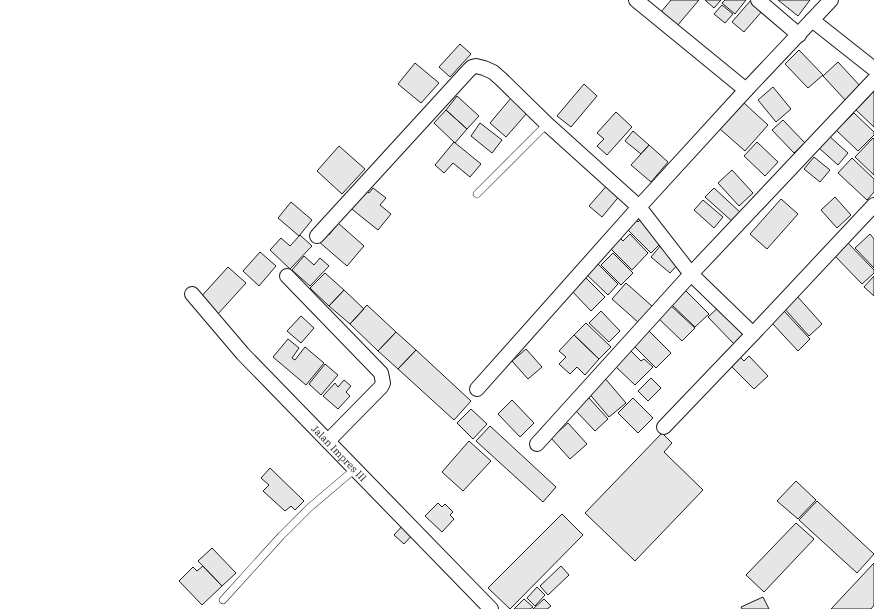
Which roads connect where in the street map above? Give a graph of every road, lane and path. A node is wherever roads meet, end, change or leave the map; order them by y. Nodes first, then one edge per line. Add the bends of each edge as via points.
1 (636, 0) edge
2 (758, 0) edge
3 (831, 0) edge
4 (812, 20) junction
5 (799, 35) junction
6 (874, 69) edge
7 (874, 80) edge
8 (746, 90) junction
9 (547, 124) junction
10 (477, 194) dead end
11 (874, 205) edge
12 (639, 207) junction
13 (317, 236) dead end
14 (691, 274) junction
15 (287, 276) dead end
16 (192, 294) dead end
17 (754, 334) junction
18 (477, 389) dead end
19 (664, 427) dead end
20 (328, 441) junction
21 (537, 444) dead end
22 (355, 469) junction
23 (223, 600) dead end
24 (491, 609) edge

1 - 8 street
2 - 5 street
3 - 4 street
4 - 5 street
4 - 6 street
5 - 8 street
7 - 14 street
8 - 12 street
9 - 10 lane
9 - 12 street
9 - 13 street via 493,72 472,67
11 - 17 street
12 - 14 street
12 - 18 street
14 - 17 street
14 - 21 street
15 - 20 street via 381,373 381,387
16 - 20 street, Jalan Impres III via 243,354
17 - 19 street
20 - 22 street, Jalan Impres III
22 - 23 lane via 309,508
22 - 24 street, Jalan Impres III

